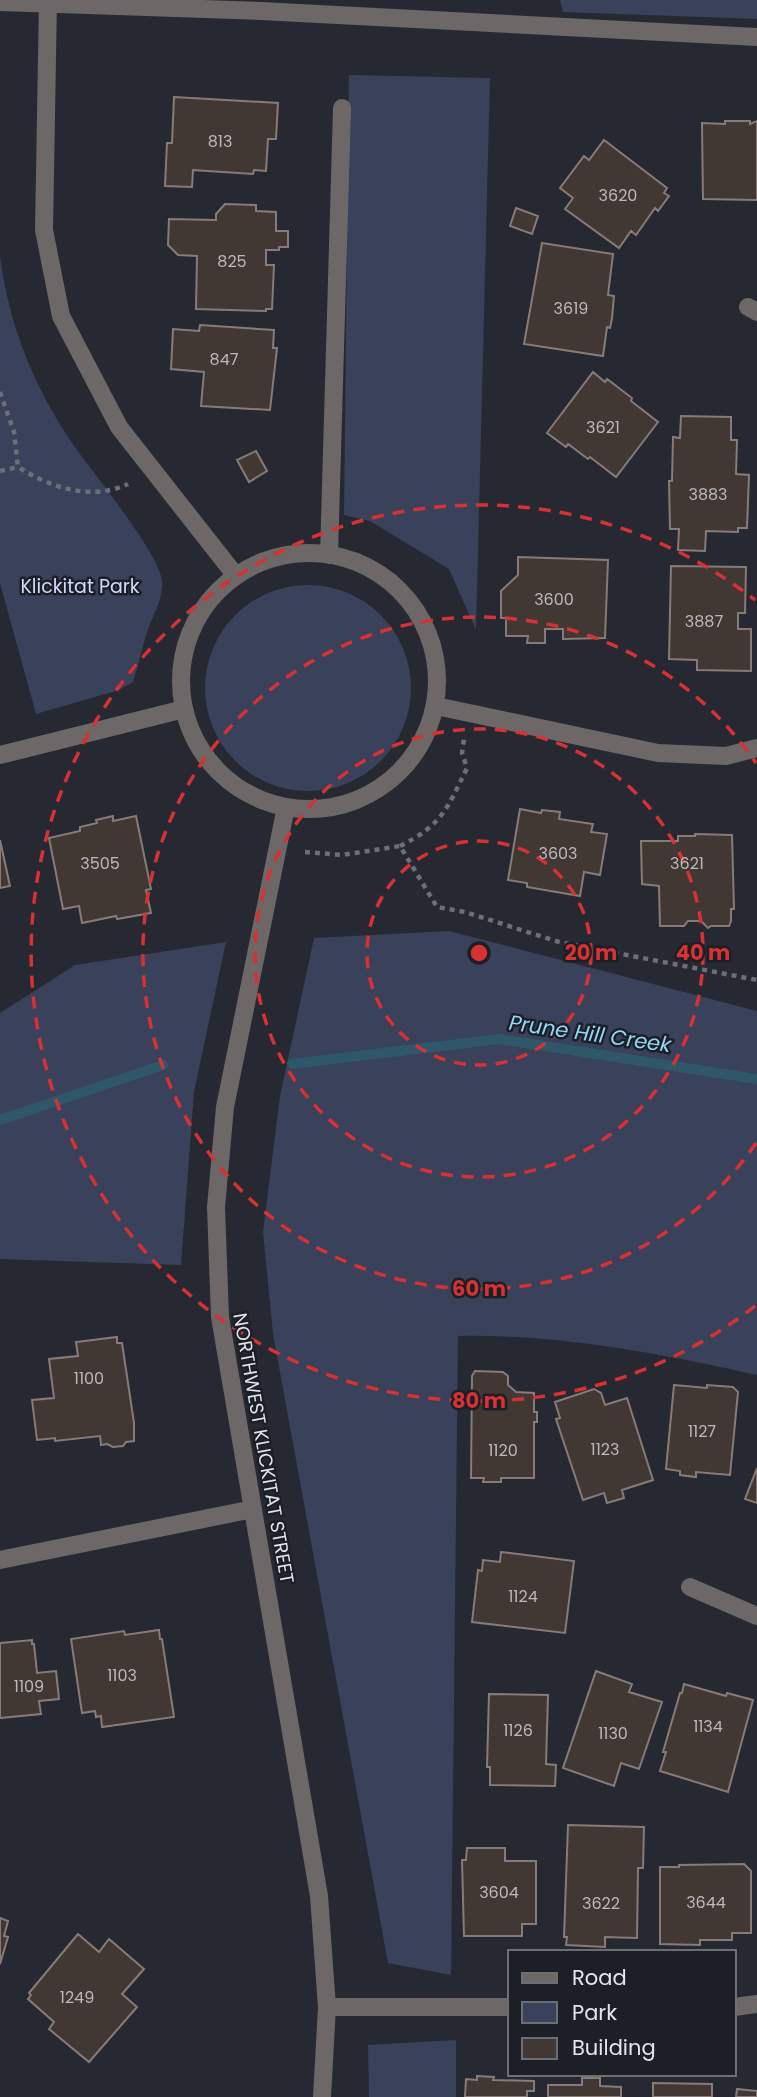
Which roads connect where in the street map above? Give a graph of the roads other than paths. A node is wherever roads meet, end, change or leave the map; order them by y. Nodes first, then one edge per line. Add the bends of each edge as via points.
1 (0, 2) edge
2 (48, 2) edge
3 (757, 37) edge
4 (342, 108) dead end
5 (329, 555) junction
6 (236, 576) junction
7 (436, 706) junction
8 (184, 709) junction
9 (757, 748) edge
10 (0, 755) edge
11 (286, 807) junction
12 (253, 1509) junction
13 (0, 1560) edge
14 (690, 1587) dead end
15 (757, 1616) edge
16 (757, 2004) edge
17 (327, 2007) junction
18 (508, 2007) edge
19 (736, 2007) edge
20 (322, 2097) edge

1 - 2 street
2 - 3 street
2 - 6 street via 44,230 61,316 119,426
4 - 5 street
5 - 6 street via 270,559
5 - 7 street via 380,574 408,598 428,631 437,668
6 - 8 street via 208,601 189,635 181,671
7 - 9 street via 658,753 726,755
7 - 11 street via 425,737 407,765 382,787 352,802 319,809
8 - 10 street
8 - 11 street via 210,762 257,799
11 - 12 street, NORTHWEST KLICKITAT STREET via 225,1107 216,1207 220,1317
12 - 13 street
12 - 17 street, NORTHWEST KLICKITAT STREET via 319,1896
14 - 15 street
16 - 19 street
17 - 18 street
17 - 20 street, NORTHWEST KLICKITAT STREET

